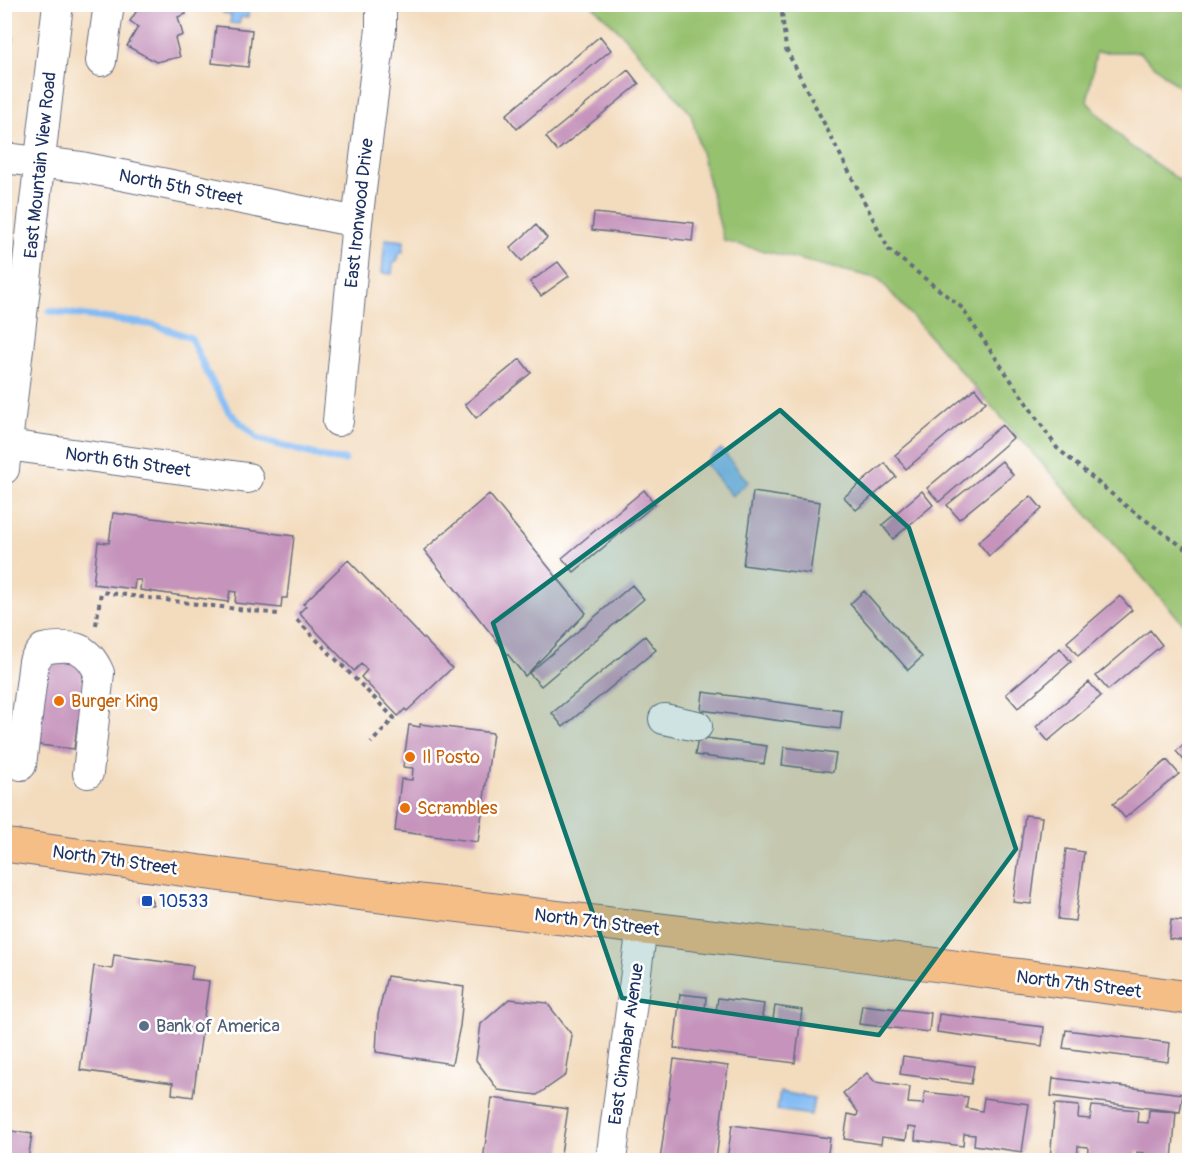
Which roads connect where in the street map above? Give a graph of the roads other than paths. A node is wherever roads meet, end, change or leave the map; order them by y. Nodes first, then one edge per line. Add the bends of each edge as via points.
1 (58, 4) edge
2 (109, 4) edge
3 (381, 4) edge
4 (101, 61) dead end
5 (4, 158) edge
6 (41, 162) junction
7 (357, 222) junction
8 (338, 421) dead end
9 (6, 457) edge
10 (249, 478) dead end
11 (664, 719) dead end
12 (697, 726) dead end
13 (21, 765) dead end
14 (88, 773) dead end
15 (4, 845) edge
16 (642, 927) junction
17 (1190, 998) edge
18 (611, 1161) edge

1 - 6 street, East Mountain View Road
2 - 4 street
3 - 7 street, East Ironwood Drive
5 - 6 street, North 5th Street
6 - 7 street, North 5th Street
6 - 9 street, East Mountain View Road
7 - 8 street, East Ironwood Drive
9 - 10 street, North 6th Street
11 - 12 street
13 - 14 street via 34,661 43,650 72,647 88,653 99,673
15 - 16 main road, North 7th Street
16 - 17 main road, North 7th Street
16 - 18 street, East Cinnabar Avenue

